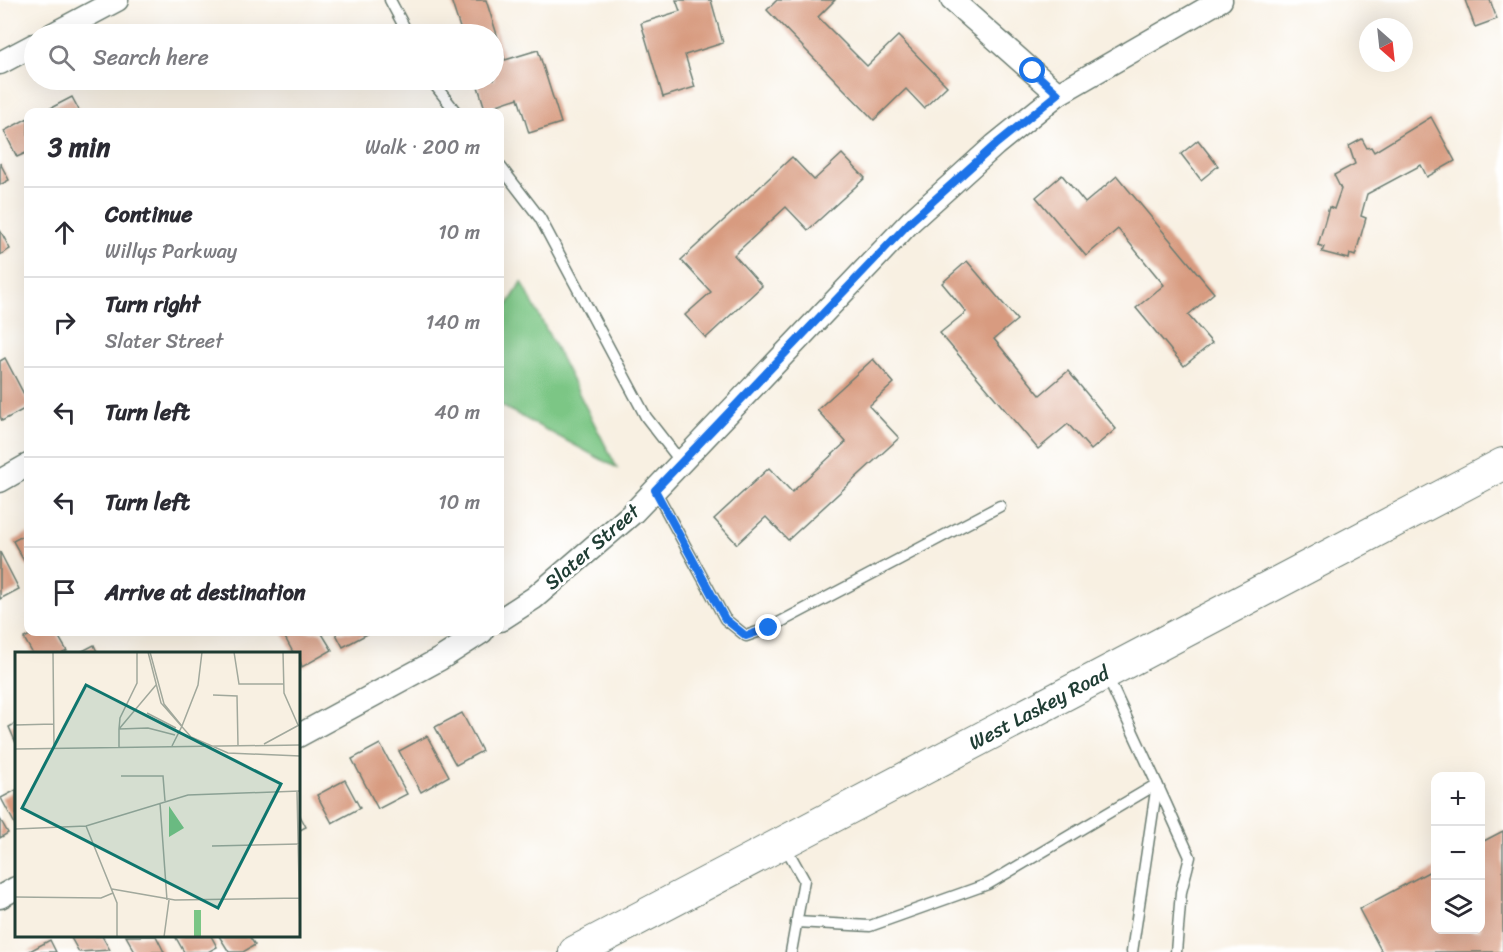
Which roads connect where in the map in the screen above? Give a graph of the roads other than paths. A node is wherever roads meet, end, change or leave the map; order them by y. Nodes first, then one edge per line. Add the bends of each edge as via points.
1 (117, 0) edge
2 (390, 0) edge
3 (952, 0) edge
4 (1221, 0) edge
5 (72, 24) edge
6 (403, 24) edge
7 (24, 50) edge
8 (0, 63) edge
9 (440, 90) edge
10 (1058, 94) junction
11 (453, 108) edge
12 (504, 171) edge
13 (681, 462) junction
14 (24, 467) edge
15 (1501, 471) edge
16 (0, 481) edge
17 (655, 490) junction
18 (1000, 506) dead end
19 (504, 617) edge
20 (476, 636) edge
21 (1105, 673) junction
22 (300, 735) edge
23 (1157, 784) junction
24 (783, 843) junction
25 (15, 889) edge
26 (0, 897) edge
27 (796, 922) junction
28 (575, 952) edge
29 (791, 952) edge
30 (1132, 952) edge
31 (1176, 952) edge

1 - 5 street
2 - 6 lane
3 - 10 street
4 - 10 street, Slater Street
7 - 8 street
9 - 11 lane
10 - 13 street, Slater Street via 911,221
12 - 13 lane via 540,218 646,417
13 - 17 street, Slater Street
14 - 16 street
15 - 21 main road, West Laskey Road
17 - 18 lane via 725,619 746,636 769,628
17 - 19 street, Slater Street via 534,598
20 - 22 street
21 - 23 lane
21 - 24 main road, West Laskey Road
23 - 27 lane via 988,884 870,926
23 - 30 lane
23 - 31 lane via 1190,857 1181,892
24 - 27 lane via 804,880
24 - 28 main road, West Laskey Road
25 - 26 street
27 - 29 lane

